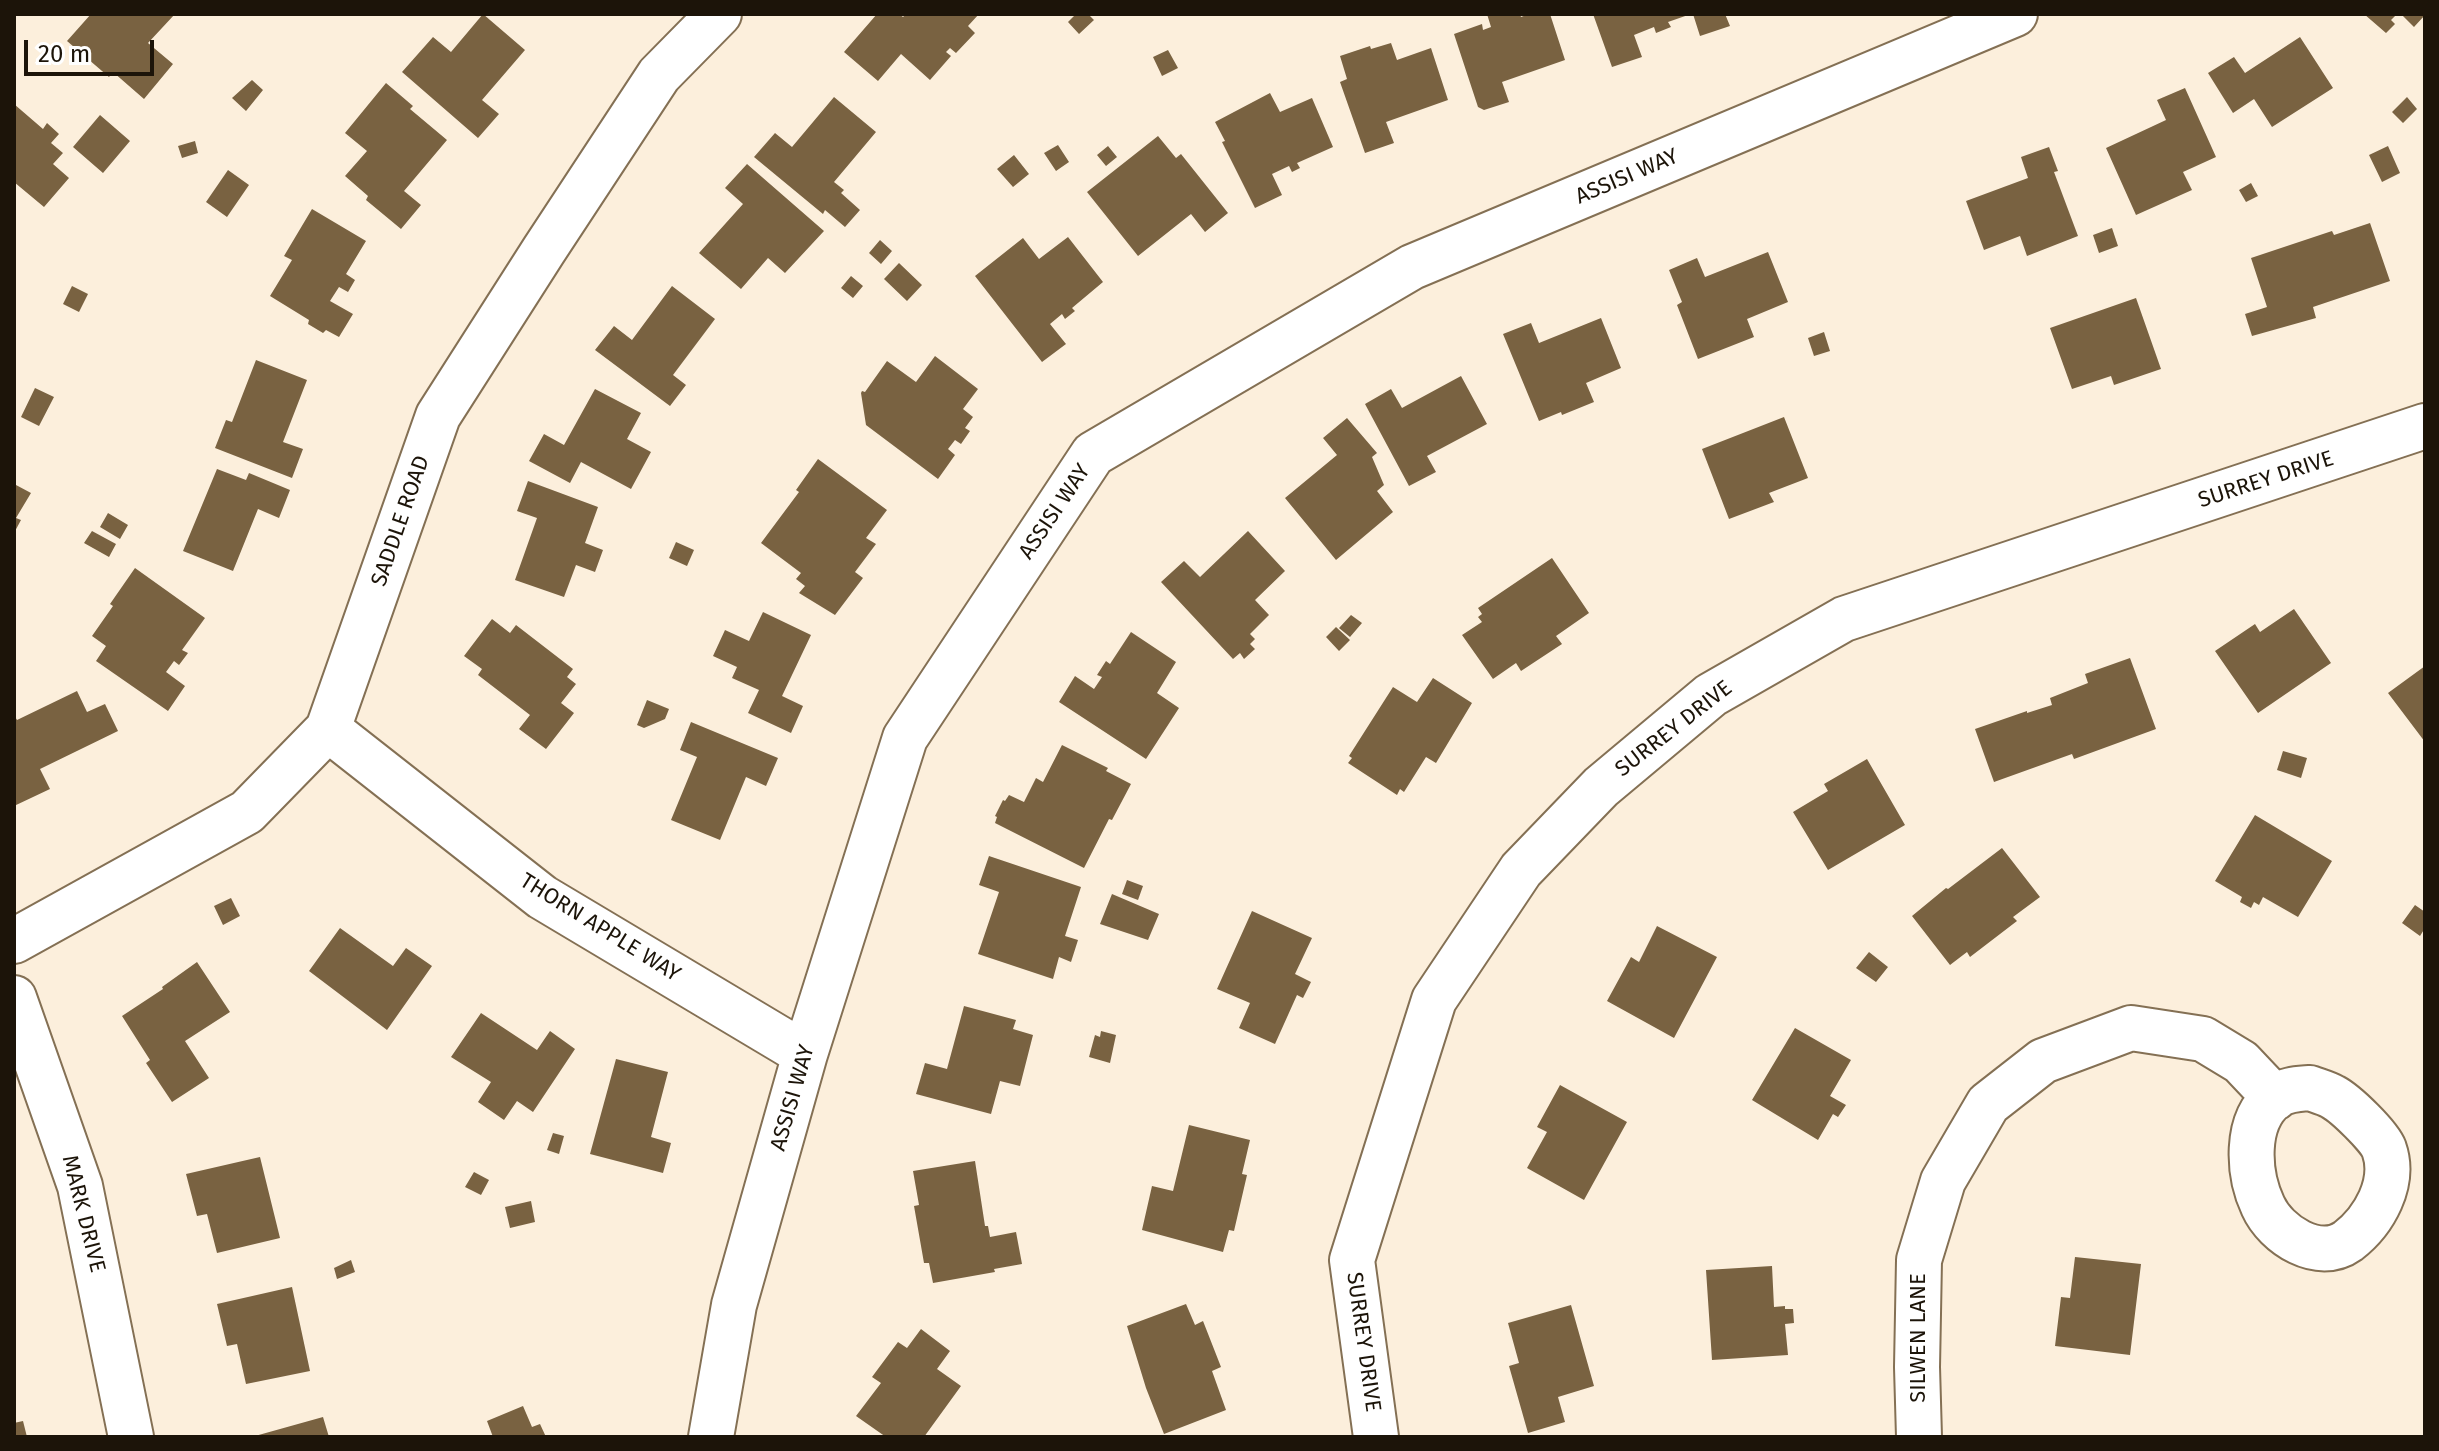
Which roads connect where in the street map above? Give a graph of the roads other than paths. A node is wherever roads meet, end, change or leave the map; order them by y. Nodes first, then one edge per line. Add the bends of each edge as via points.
1 (719, 14) edge
2 (2015, 14) edge
3 (2421, 434) edge
4 (328, 729) junction
5 (14, 941) edge
6 (14, 998) edge
7 (805, 1054) junction
8 (2275, 1098) dead end
9 (131, 1437) edge
10 (711, 1437) edge
11 (1376, 1437) edge
12 (1919, 1437) edge

1 - 4 street, SADDLE ROAD via 659,75 438,416
2 - 7 street, ASSISI WAY via 1412,267 1093,454 905,738
3 - 11 street, SURREY DRIVE via 1844,619 1711,695 1601,787 1521,870 1434,1000 1352,1260
4 - 5 street, SADDLE ROAD via 247,812
4 - 7 street, THORN APPLE WAY via 542,897
6 - 9 street, MARK DRIVE via 80,1186
7 - 10 street, ASSISI WAY via 734,1305
8 - 12 street, SILWEN LANE via 2241,1062 2203,1039 2131,1028 2043,1061 1988,1104 1943,1181 1919,1260

